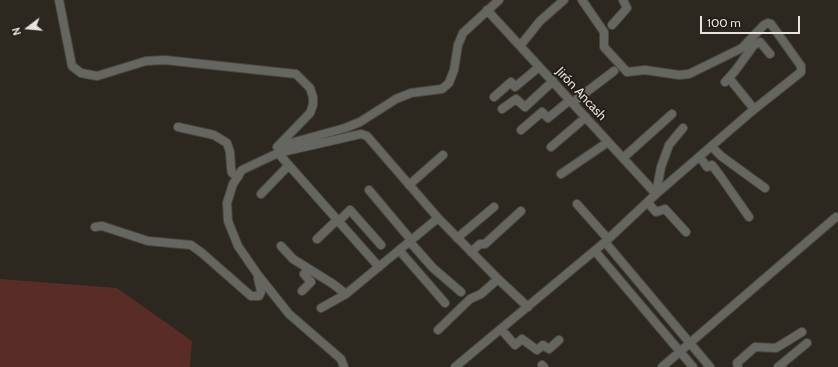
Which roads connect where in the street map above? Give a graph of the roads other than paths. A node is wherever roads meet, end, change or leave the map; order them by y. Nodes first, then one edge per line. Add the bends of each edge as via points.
1 (59, 0) edge
2 (498, 0) edge
3 (564, 0) edge
4 (582, 0) edge
5 (623, 0) edge
6 (487, 10) junction
7 (612, 25) dead end
8 (520, 46) junction
9 (770, 54) dead end
10 (539, 67) junction
11 (614, 70) dead end
12 (553, 81) junction
13 (494, 97) dead end
14 (571, 102) junction
15 (502, 109) dead end
16 (754, 109) junction
17 (672, 114) dead end
18 (586, 118) junction
19 (178, 127) dead end
20 (683, 128) dead end
21 (521, 130) dead end
22 (608, 142) junction
23 (551, 147) dead end
24 (712, 147) junction
25 (278, 150) junction
26 (443, 155) dead end
27 (623, 158) junction
28 (700, 158) junction
29 (289, 165) junction
30 (561, 174) dead end
31 (238, 177) junction
32 (409, 185) junction
33 (765, 188) dead end
34 (369, 190) dead end
35 (261, 194) dead end
36 (656, 194) junction
37 (648, 203) junction
38 (577, 204) dead end
39 (494, 207) dead end
40 (521, 211) dead end
41 (749, 217) dead end
42 (836, 217) dead end
43 (438, 218) junction
44 (338, 220) junction
45 (95, 227) dead end
46 (686, 232) dead end
47 (457, 238) junction
48 (317, 239) dead end
49 (410, 241) junction
50 (607, 241) junction
51 (381, 245) dead end
52 (281, 246) dead end
53 (399, 250) junction
54 (595, 251) junction
55 (471, 252) junction
56 (379, 267) junction
57 (309, 269) junction
58 (258, 275) junction
59 (498, 280) junction
60 (302, 291) dead end
61 (461, 292) dead end
62 (346, 294) junction
63 (445, 303) dead end
64 (528, 306) junction
65 (321, 308) dead end
66 (501, 329) junction
67 (438, 330) dead end
68 (802, 332) dead end
69 (559, 340) dead end
70 (690, 343) junction
71 (806, 343) dead end
72 (680, 352) junction
73 (344, 367) edge
74 (455, 367) edge
75 (662, 367) edge
76 (693, 367) edge
77 (710, 367) edge
78 (738, 367) edge
79 (778, 367) edge

1 - 25 street via 72,66 81,72 97,76 146,61 165,60 296,74 310,88 312,105 310,113
2 - 6 street
3 - 8 street via 540,20
4 - 16 street via 604,32 604,46 627,72 645,70 679,76 689,74 742,48 764,25 771,24 802,69
5 - 7 street via 627,8
6 - 8 street, Jirón Ancash
6 - 25 street via 463,33 449,84 442,89 411,93 396,99 360,122
8 - 10 street, Jirón Ancash
9 - 16 street via 760,42 754,45 727,80
10 - 12 street, Jirón Ancash
10 - 13 street via 515,87 511,82
11 - 14 street
12 - 14 street, Jirón Ancash
12 - 15 street via 525,107 516,99
14 - 18 street, Jirón Ancash
14 - 21 street via 548,118 542,112
16 - 24 street
17 - 27 street
18 - 22 street, Jirón Ancash
18 - 23 street
19 - 31 street via 214,135 227,143 230,168
20 - 36 street via 669,145 661,167
22 - 27 street, Jirón Ancash
22 - 30 street
24 - 28 street
24 - 33 street
25 - 29 street
25 - 31 street via 242,170
25 - 32 street via 362,134 367,136
26 - 32 street
27 - 36 street, Jirón Ancash
28 - 36 street
28 - 41 street via 707,167 712,165
29 - 35 street
29 - 44 street
31 - 58 street via 227,203 228,221 238,246
32 - 43 street
34 - 49 street
36 - 37 street
37 - 46 street via 656,212 666,209
37 - 50 street
38 - 50 street
39 - 47 street
40 - 55 street via 485,244 480,244
42 - 70 street
43 - 47 street
43 - 49 street
44 - 48 street
44 - 51 street via 350,210
44 - 56 street
45 - 58 street via 102,226 148,241 191,246 251,296 259,296 261,292
47 - 55 street
49 - 53 street
49 - 61 street via 433,268
50 - 54 street
50 - 70 street
52 - 57 street via 293,259
53 - 56 street
53 - 63 street
54 - 64 street
54 - 72 street
55 - 59 street
56 - 62 street
57 - 60 street via 304,274 311,282
57 - 62 street
58 - 73 street via 289,314 341,359
59 - 64 street
59 - 67 street via 470,299
62 - 65 street
64 - 66 street
66 - 69 street via 515,345 522,340 537,350 543,345 549,349
66 - 74 street
68 - 78 street via 776,348 755,347 737,363
70 - 72 street
70 - 77 street
71 - 79 street
72 - 75 street
72 - 76 street

